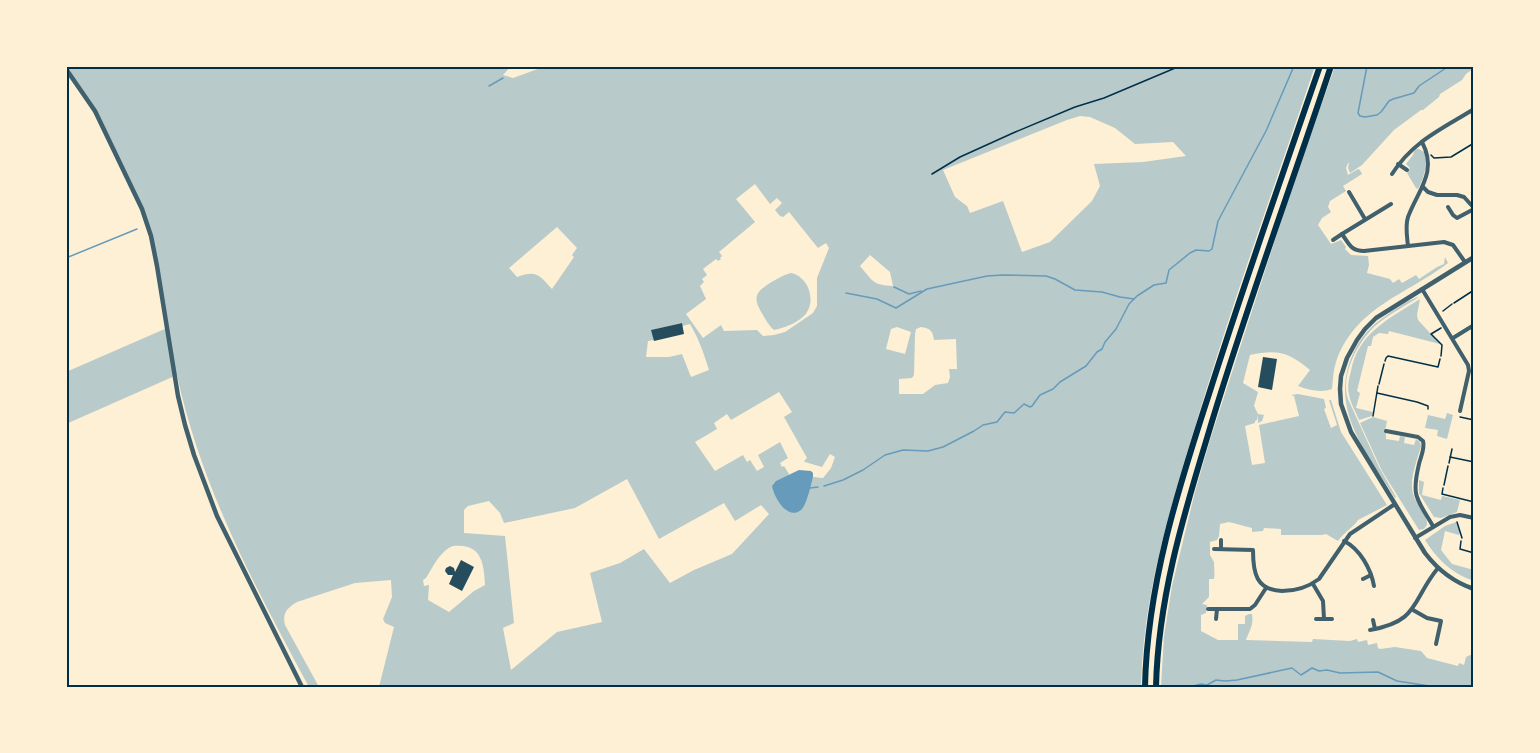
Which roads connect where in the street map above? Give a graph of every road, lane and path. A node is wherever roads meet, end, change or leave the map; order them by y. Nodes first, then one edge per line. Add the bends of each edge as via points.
1 (1180, 66) edge
2 (1320, 66) edge
3 (1331, 66) edge
4 (66, 69) edge
5 (1474, 110) edge
6 (1422, 142) junction
7 (1474, 143) edge
8 (1428, 155) junction
9 (1398, 164) junction
10 (1407, 170) dead end
11 (932, 174) dead end
12 (1392, 174) dead end
13 (1423, 187) junction
14 (1349, 192) dead end
15 (1390, 204) dead end
16 (1448, 207) dead end
17 (1474, 209) edge
18 (1365, 219) junction
19 (1342, 234) junction
20 (1333, 240) dead end
21 (1408, 246) junction
22 (1474, 257) edge
23 (1465, 262) junction
24 (1422, 289) junction
25 (1474, 290) edge
26 (1437, 314) junction
27 (1444, 325) junction
28 (1474, 325) edge
29 (1453, 338) junction
30 (1377, 393) junction
31 (1428, 409) dead end
32 (1459, 413) joint
33 (1373, 416) dead end
34 (1474, 420) edge
35 (1386, 430) dead end
36 (1452, 449) dead end
37 (1450, 457) junction
38 (1474, 462) edge
39 (1474, 501) edge
40 (1395, 504) junction
41 (1457, 515) junction
42 (1474, 518) edge
43 (1433, 526) junction
44 (1415, 538) junction
45 (1221, 540) dead end
46 (1344, 541) junction
47 (1254, 542) dead end
48 (1214, 549) dead end
49 (1221, 549) junction
50 (1253, 550) junction
51 (1474, 553) edge
52 (1438, 568) junction
53 (1371, 575) junction
54 (1363, 579) dead end
55 (1312, 584) junction
56 (1374, 586) dead end
57 (1266, 588) junction
58 (1474, 589) edge
59 (1208, 609) dead end
60 (1216, 609) junction
61 (1413, 609) junction
62 (1443, 615) dead end
63 (1216, 619) dead end
64 (1316, 619) dead end
65 (1324, 619) junction
66 (1332, 619) dead end
67 (1373, 620) dead end
68 (1441, 621) junction
69 (1436, 644) dead end
70 (303, 687) edge
71 (1145, 687) edge
72 (1156, 687) edge

1 - 11 path via 1013,133
2 - 71 highway via 1225,342 1177,500 1154,594
3 - 72 highway via 1189,496 1165,598
4 - 70 street via 95,111 142,209 157,266 184,425 194,455 222,525
5 - 6 street
6 - 8 street
6 - 9 street
7 - 8 path via 1451,157
8 - 13 street
9 - 10 street
9 - 12 street
13 - 17 street via 1437,195 1464,197
13 - 21 street via 1408,217
14 - 18 street
15 - 18 street
16 - 17 street via 1457,219
18 - 19 street
19 - 20 street
19 - 21 street via 1356,250
21 - 23 street via 1447,243
22 - 23 street
23 - 24 street
24 - 26 street
24 - 40 street via 1362,332 1348,355 1341,380 1341,404 1348,426
25 - 26 path
26 - 27 street
27 - 29 street
27 - 30 path via 1431,334 1442,345 1438,368 1388,356
28 - 29 street
29 - 32 street via 1469,367
30 - 31 path via 1417,402
30 - 33 path
32 - 34 path via 1458,416
35 - 43 street via 1423,441 1414,490
36 - 37 path
37 - 38 path
37 - 39 path via 1442,494
40 - 44 street
40 - 46 street
41 - 42 street
41 - 43 street
41 - 51 path via 1460,549
43 - 44 street
44 - 52 street
45 - 49 street
46 - 53 street via 1355,548
46 - 55 street via 1323,575
47 - 50 street
48 - 49 street
49 - 50 street
50 - 57 street via 1255,572
52 - 58 street via 1455,582
52 - 61 street
53 - 54 street
53 - 56 street
55 - 57 street via 1292,591
55 - 65 street via 1323,601
57 - 60 street via 1250,609
59 - 60 street
60 - 63 street
61 - 67 street via 1400,621 1372,630
61 - 68 street
62 - 68 street
64 - 65 street
65 - 66 street
68 - 69 street

